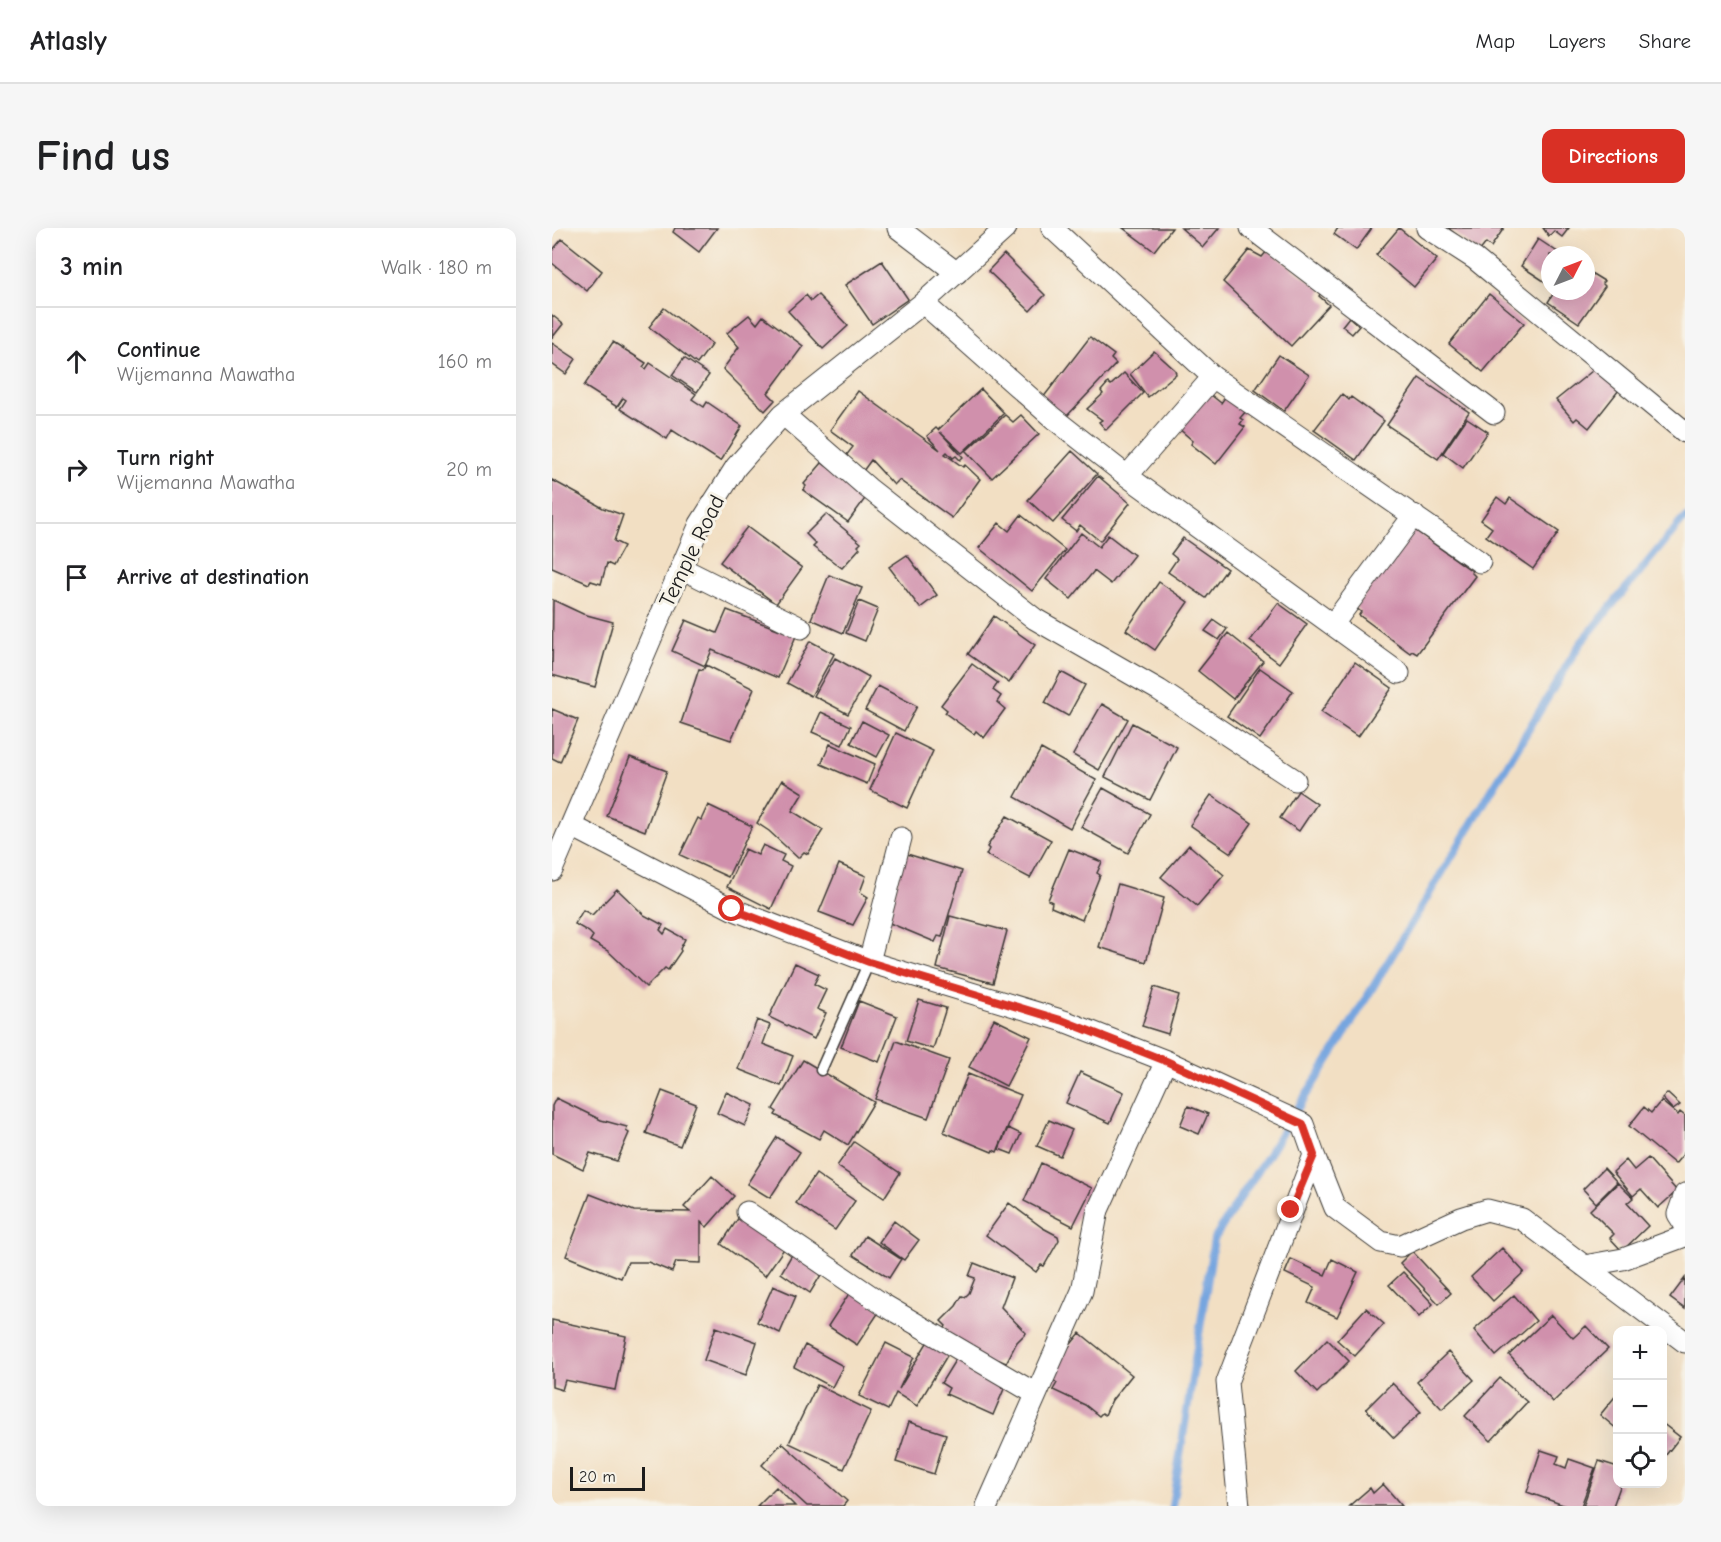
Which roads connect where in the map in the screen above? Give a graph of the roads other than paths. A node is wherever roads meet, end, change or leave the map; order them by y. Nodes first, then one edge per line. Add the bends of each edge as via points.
1 (898, 228) edge
2 (1005, 228) edge
3 (1053, 228) edge
4 (1251, 228) edge
5 (1427, 228) edge
6 (957, 273) junction
7 (922, 303) junction
8 (1213, 377) junction
9 (1494, 412) dead end
10 (783, 414) junction
11 (1679, 427) edge
12 (1127, 476) junction
13 (1414, 515) junction
14 (1480, 562) dead end
15 (681, 568) junction
16 (1333, 624) junction
17 (801, 628) dead end
18 (1399, 673) dead end
19 (1295, 780) dead end
20 (572, 826) junction
21 (901, 838) dead end
22 (552, 870) edge
23 (869, 962) junction
24 (1166, 1061) junction
25 (821, 1070) dead end
26 (1314, 1155) junction
27 (1685, 1194) edge
28 (747, 1212) dead end
29 (1685, 1225) edge
30 (1685, 1236) edge
31 (1584, 1266) junction
32 (1685, 1342) edge
33 (1036, 1394) junction
34 (987, 1506) edge
35 (1239, 1506) edge

1 - 6 street
2 - 6 street, Temple Road
3 - 8 street
4 - 9 street
5 - 11 street via 1475,260
6 - 7 street, Temple Road
7 - 10 street, Temple Road
7 - 12 street via 1053,418
8 - 12 street
8 - 13 street
10 - 15 street, Temple Road via 736,467 700,524
10 - 19 street via 868,488 1035,619 1159,690
12 - 16 street
13 - 14 street
13 - 16 street
15 - 17 street
15 - 20 street, Temple Road
16 - 18 street
20 - 22 street, Temple Road
20 - 23 street via 732,909
21 - 23 street
23 - 24 street via 1064,1021
23 - 25 lane
24 - 26 street via 1303,1124
24 - 33 street via 1098,1210 1082,1291
26 - 31 street via 1335,1208 1381,1242 1400,1246 1487,1210 1522,1219
26 - 35 street via 1227,1382
27 - 29 street via 1678,1214
28 - 33 street via 884,1305
30 - 31 street via 1623,1259
31 - 32 street
33 - 34 street

